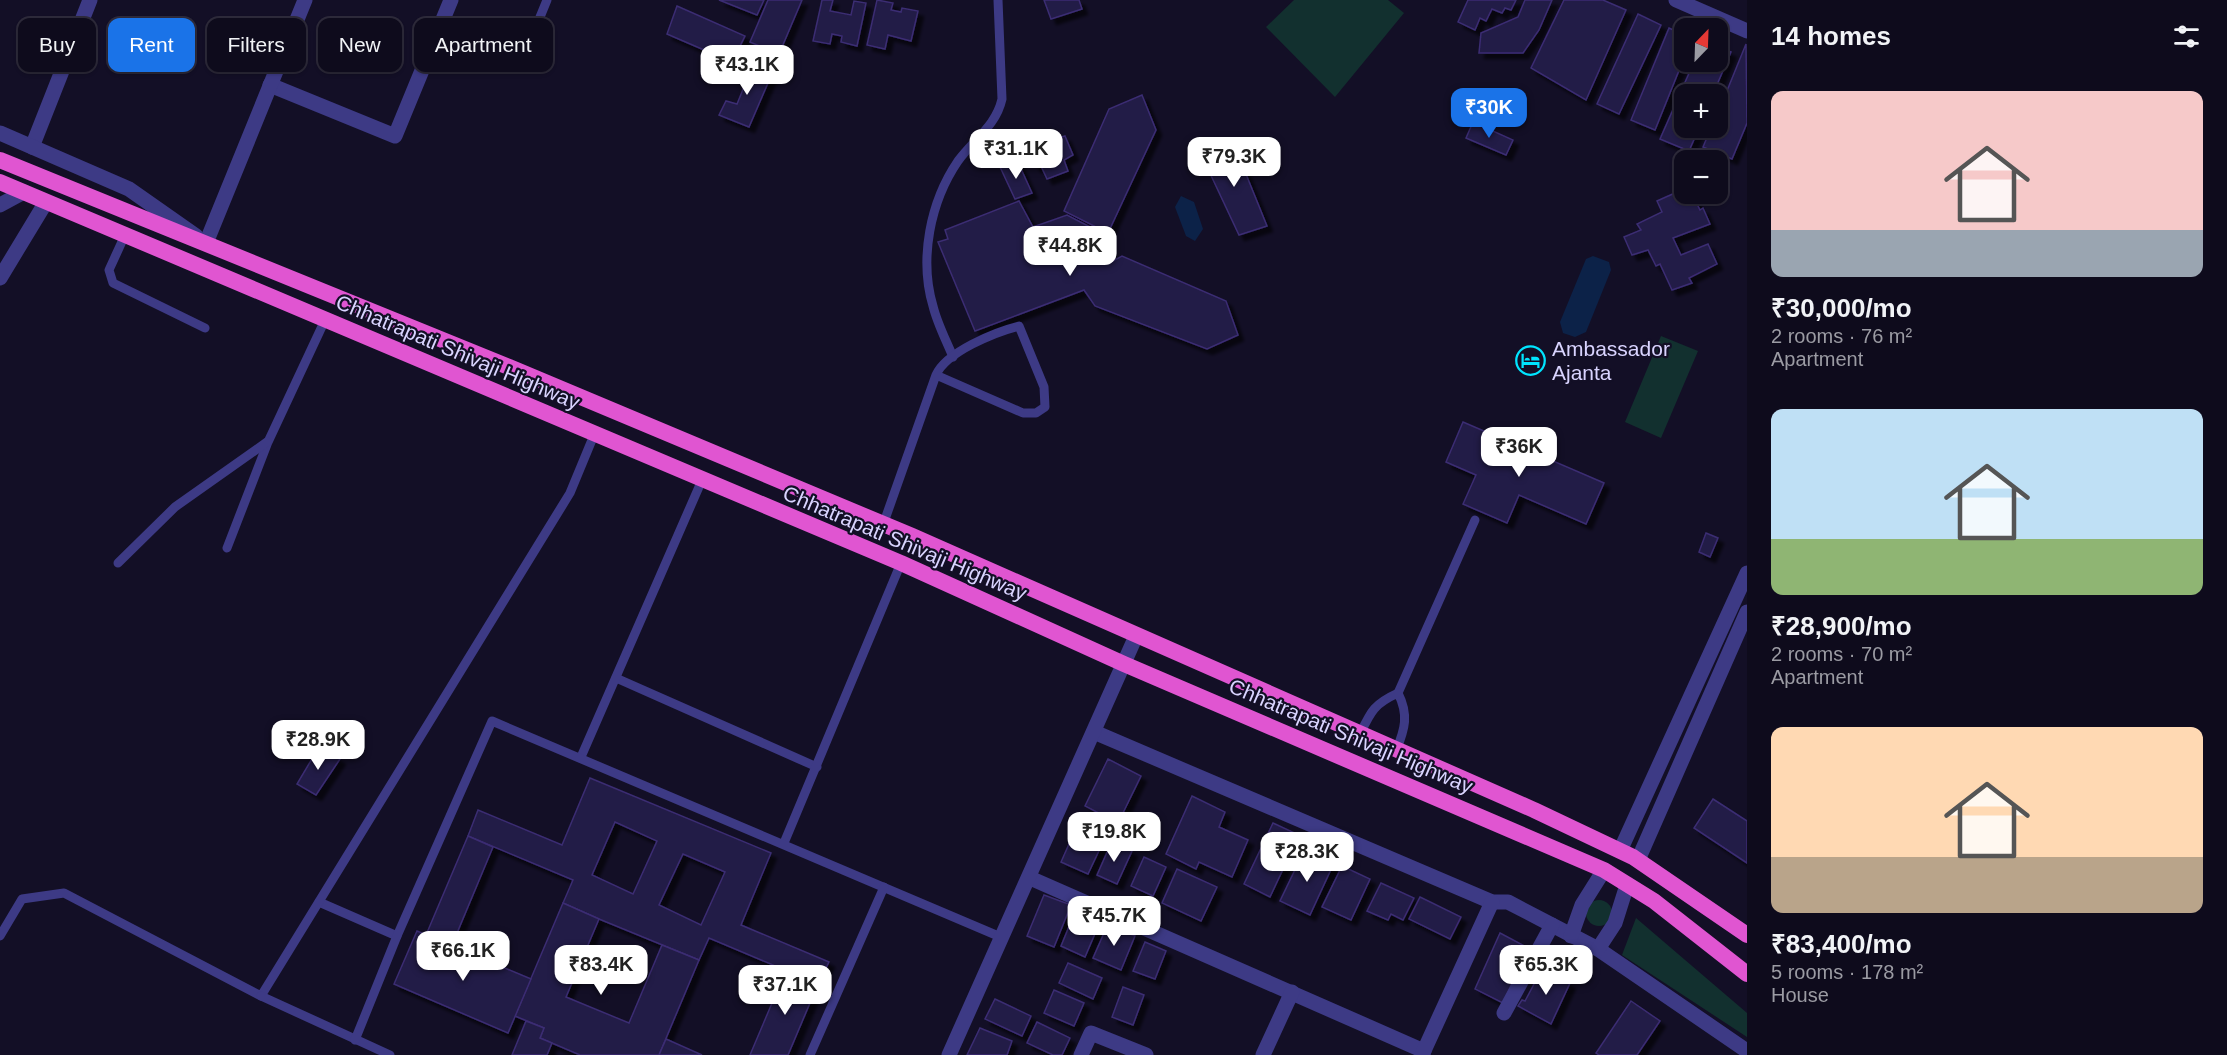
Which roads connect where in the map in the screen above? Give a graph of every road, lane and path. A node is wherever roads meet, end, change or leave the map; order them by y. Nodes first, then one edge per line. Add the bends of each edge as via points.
1 (90, 0) edge
2 (305, 0) edge
3 (451, 0) edge
4 (547, 0) edge
5 (998, 0) edge
6 (1676, 0) edge
7 (540, 18) edge
8 (1747, 31) edge
9 (270, 85) junction
10 (0, 133) edge
11 (32, 147) junction
12 (0, 160) edge
13 (0, 182) edge
14 (24, 192) junction
15 (46, 202) junction
16 (0, 205) edge
17 (125, 235) junction
18 (206, 243) junction
19 (0, 278) edge
20 (325, 320) junction
21 (205, 328) dead end
22 (953, 357) junction
23 (936, 375) junction
24 (594, 435) junction
25 (268, 442) junction
26 (702, 480) junction
27 (1475, 520) dead end
28 (883, 525) junction
29 (227, 548) dead end
30 (118, 563) dead end
31 (901, 563) junction
32 (1747, 573) edge
33 (1747, 612) edge
34 (1136, 636) junction
35 (1741, 642) edge
36 (1124, 664) junction
37 (616, 678) junction
38 (1398, 693) junction
39 (1094, 732) junction
40 (1360, 734) junction
41 (1395, 750) junction
42 (581, 758) junction
43 (817, 767) junction
44 (784, 843) junction
45 (1620, 851) junction
46 (1638, 860) junction
47 (1604, 870) junction
48 (1030, 878) junction
49 (1628, 885) junction
50 (884, 887) junction
51 (319, 902) junction
52 (1492, 902) junction
53 (1552, 925) junction
54 (1747, 935) edge
55 (0, 936) edge
56 (397, 936) junction
57 (1571, 936) junction
58 (1003, 938) junction
59 (1598, 949) junction
60 (1747, 974) edge
61 (1292, 992) junction
62 (261, 996) junction
63 (1504, 1013) dead end
64 (355, 1040) junction
65 (1747, 1051) edge
66 (1423, 1053) edge
67 (390, 1055) edge
68 (810, 1055) edge
69 (949, 1055) edge
70 (1081, 1055) edge
71 (1146, 1055) edge
72 (1263, 1055) edge

1 - 11 street
2 - 9 street
3 - 9 street via 395,136
4 - 7 lane
5 - 22 lane via 1002,99 999,112 958,161 947,181 935,209 928,252 933,308
6 - 8 street
9 - 18 street
10 - 11 street
11 - 18 street via 129,189
12 - 18 highway, Chhatrapati Shivaji Highway
13 - 14 highway, Chhatrapati Shivaji Highway
14 - 15 highway, Chhatrapati Shivaji Highway
14 - 16 street
15 - 17 highway, Chhatrapati Shivaji Highway
15 - 19 street
17 - 20 highway, Chhatrapati Shivaji Highway
17 - 21 lane via 109,270 113,283
18 - 28 highway, Chhatrapati Shivaji Highway
20 - 24 highway, Chhatrapati Shivaji Highway
20 - 25 lane
22 - 23 lane via 940,365
22 - 23 lane via 993,332 1019,326 1044,387 1045,407 1036,413 1023,413
23 - 28 lane
24 - 26 highway, Chhatrapati Shivaji Highway
24 - 51 lane via 570,494
25 - 29 lane
25 - 30 lane via 175,507
26 - 31 highway, Chhatrapati Shivaji Highway
26 - 37 lane
27 - 38 lane
28 - 34 highway, Chhatrapati Shivaji Highway
31 - 36 highway, Chhatrapati Shivaji Highway
31 - 43 lane
32 - 45 street
33 - 35 street
34 - 36 street
34 - 40 highway, Chhatrapati Shivaji Highway
35 - 46 street
36 - 39 street
36 - 47 highway, Chhatrapati Shivaji Highway
37 - 42 lane
37 - 43 lane
38 - 40 lane via 1379,702
38 - 41 lane via 1405,708 1405,728
39 - 48 street
39 - 52 street
40 - 41 highway, Chhatrapati Shivaji Highway
41 - 45 highway, Chhatrapati Shivaji Highway
42 - 44 lane
42 - 56 lane via 492,721
43 - 44 lane
44 - 50 lane
45 - 46 highway, Chhatrapati Shivaji Highway
46 - 54 highway, Chhatrapati Shivaji Highway
47 - 49 highway, Chhatrapati Shivaji Highway
47 - 57 street via 1582,905
48 - 58 street
48 - 61 street
49 - 59 street via 1616,923
49 - 60 highway, Chhatrapati Shivaji Highway
50 - 58 lane
50 - 68 lane
51 - 56 lane
51 - 62 lane
52 - 53 street via 1508,902
52 - 66 street
53 - 57 street
53 - 63 street
55 - 62 lane via 22,899 64,893
56 - 64 lane
57 - 59 street
58 - 69 street
59 - 65 street
61 - 66 street
61 - 72 street
62 - 64 lane
64 - 67 lane
70 - 71 street via 1091,1033

